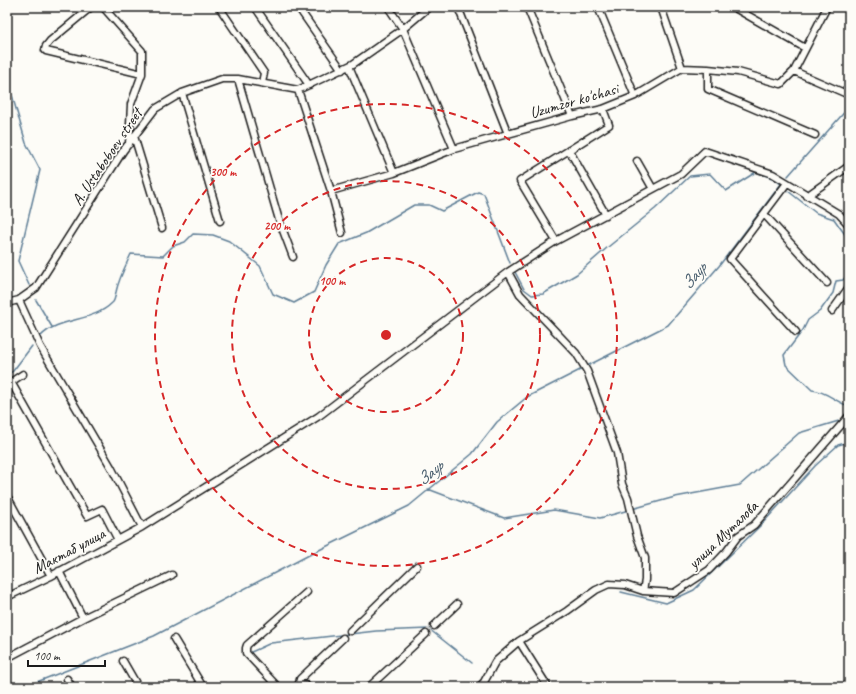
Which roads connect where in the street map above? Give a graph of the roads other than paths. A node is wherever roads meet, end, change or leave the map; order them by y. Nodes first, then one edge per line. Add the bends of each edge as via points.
1 (91, 7) edge
2 (103, 7) edge
3 (218, 7) edge
4 (255, 7) edge
5 (298, 7) edge
6 (388, 7) edge
7 (429, 7) edge
8 (458, 7) edge
9 (527, 7) edge
10 (598, 7) edge
11 (662, 7) edge
12 (733, 7) edge
13 (826, 7) edge
14 (403, 29) junction
15 (805, 48) junction
16 (349, 66) junction
17 (682, 68) junction
18 (708, 69) junction
19 (342, 70) junction
20 (794, 71) junction
21 (142, 74) junction
22 (238, 79) junction
23 (262, 83) junction
24 (309, 86) junction
25 (298, 90) junction
26 (182, 94) junction
27 (849, 95) edge
28 (635, 96) junction
29 (603, 109) junction
30 (572, 116) junction
31 (508, 134) junction
32 (815, 135) dead end
33 (134, 136) junction
34 (129, 144) junction
35 (454, 149) junction
36 (569, 150) junction
37 (637, 161) dead end
38 (849, 166) edge
39 (394, 173) junction
40 (787, 183) junction
41 (653, 189) junction
42 (331, 191) junction
43 (808, 196) junction
44 (764, 214) junction
45 (606, 215) junction
46 (220, 221) dead end
47 (849, 226) edge
48 (162, 228) dead end
49 (342, 233) dead end
50 (556, 242) junction
51 (293, 257) dead end
52 (508, 272) junction
53 (827, 283) dead end
54 (849, 287) edge
55 (19, 300) junction
56 (7, 303) edge
57 (832, 311) dead end
58 (796, 332) dead end
59 (23, 374) dead end
60 (849, 416) edge
61 (7, 496) edge
62 (142, 527) junction
63 (118, 540) junction
64 (417, 566) dead end
65 (59, 571) junction
66 (172, 575) dead end
67 (51, 576) junction
68 (643, 591) junction
69 (306, 592) dead end
70 (7, 597) edge
71 (457, 604) dead end
72 (83, 618) junction
73 (434, 626) tunnel mouth
74 (350, 631) dead end
75 (426, 634) tunnel mouth
76 (343, 638) dead end
77 (174, 639) dead end
78 (519, 641) junction
79 (7, 658) edge
80 (123, 661) dead end
81 (67, 679) dead end
82 (486, 685) edge
83 (298, 686) edge
84 (72, 687) edge
85 (138, 687) edge
86 (203, 687) edge
87 (278, 687) edge
88 (308, 687) edge
89 (370, 687) edge
90 (479, 687) edge
91 (548, 687) edge

1 - 21 street via 50,41 45,50
2 - 21 street via 142,51
3 - 23 street via 264,73
4 - 24 street
5 - 19 street
6 - 14 street
7 - 14 street
8 - 31 street
9 - 30 street
10 - 28 street
11 - 17 street
12 - 15 street
13 - 15 street
14 - 16 street
14 - 35 street
15 - 20 street
16 - 19 street
16 - 39 street
17 - 18 street
17 - 28 street, Uzumzor ko'chasi
18 - 20 street via 738,72 780,84
18 - 32 street via 708,89
19 - 24 street
20 - 27 street
21 - 34 street via 131,104
22 - 23 street, A. Ustaboboev street
22 - 26 street, A. Ustaboboev street via 222,79
22 - 51 street via 279,220
23 - 25 street, A. Ustaboboev street
24 - 25 street
25 - 42 street
26 - 33 street, A. Ustaboboev street via 155,109
26 - 46 street
28 - 29 street, Uzumzor ko'chasi
29 - 30 street, Uzumzor ko'chasi
29 - 36 street via 609,125
30 - 31 street, Uzumzor ko'chasi
31 - 35 street, Uzumzor ko'chasi
33 - 34 street, A. Ustaboboev street
33 - 48 street
34 - 55 street, A. Ustaboboev street via 36,288
35 - 39 street, Uzumzor ko'chasi
36 - 45 street
36 - 50 street via 520,181
37 - 41 street
38 - 43 street
39 - 42 street, Uzumzor ko'chasi
40 - 41 street, Мактаб улица via 773,174 705,151 681,174
40 - 43 street
40 - 44 street
41 - 45 street, Мактаб улица
42 - 49 street
43 - 47 street via 839,214
44 - 53 street
44 - 58 street via 730,260
45 - 50 street, Мактаб улица
50 - 52 street, Мактаб улица
52 - 62 street, Мактаб улица via 319,416
52 - 68 street via 520,294 576,353 587,371 617,453 622,484 645,558
54 - 57 street
55 - 56 street, A. Ustaboboev street
55 - 62 street via 40,346 111,467
59 - 63 street via 11,382 87,516 102,509
60 - 68 street, улица Муталова via 754,525 738,536 709,570 674,593
61 - 67 street
62 - 63 street, Мактаб улица
63 - 65 street, Мактаб улица
64 - 74 street
65 - 67 street, Мактаб улица
65 - 72 street
66 - 72 street
67 - 70 street, Мактаб улица
68 - 78 street, улица Муталова via 625,585 609,584
69 - 87 street via 246,648 246,653
71 - 73 street
72 - 79 street
75 - 89 street
76 - 83 street via 300,679
77 - 86 street
78 - 82 street, улица Муталова via 495,662
78 - 91 street
80 - 85 street
81 - 84 street
82 - 90 street, улица Муталова
83 - 88 street

